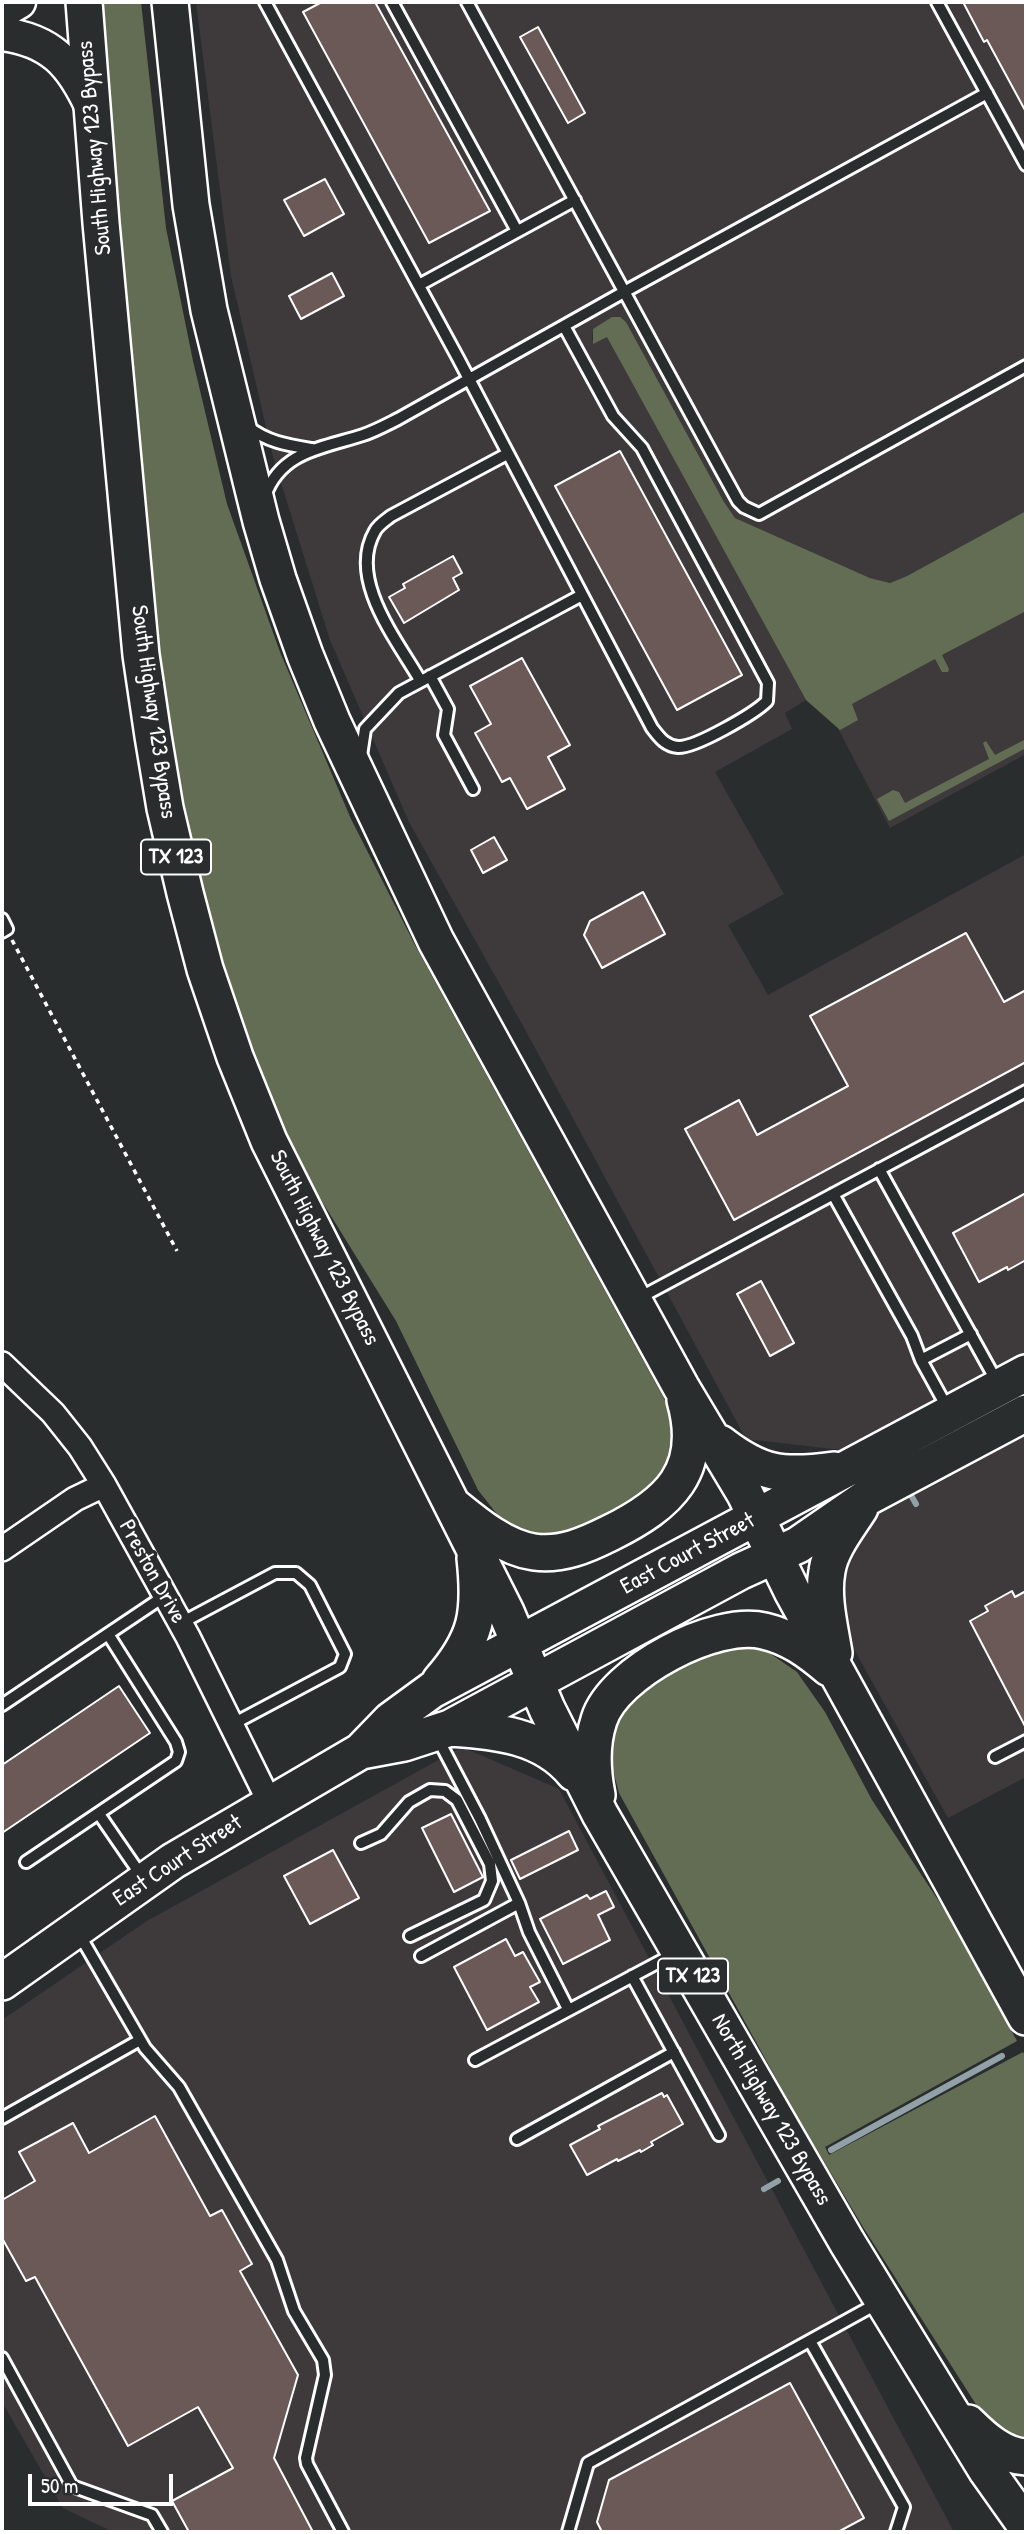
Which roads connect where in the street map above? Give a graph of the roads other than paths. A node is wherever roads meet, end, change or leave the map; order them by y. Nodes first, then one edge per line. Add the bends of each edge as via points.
1 (19, 2) edge
2 (84, 2) edge
3 (170, 2) edge
4 (265, 2) edge
5 (391, 2) edge
6 (467, 2) edge
7 (937, 2) edge
8 (2, 12) edge
9 (2, 34) edge
10 (988, 93) junction
11 (92, 108) junction
12 (1026, 164) edge
13 (575, 200) junction
14 (517, 232) junction
15 (419, 285) junction
16 (624, 292) junction
17 (564, 326) junction
18 (1026, 366) edge
19 (468, 378) junction
20 (233, 410) junction
21 (312, 449) junction
22 (507, 454) junction
23 (261, 521) junction
24 (582, 595) junction
25 (421, 680) junction
26 (473, 789) dead end
27 (367, 797) junction
28 (1026, 1091) edge
29 (879, 1170) junction
30 (833, 1194) junction
31 (633, 1301) junction
32 (971, 1334) junction
33 (921, 1360) junction
34 (2, 1364) edge
35 (1013, 1380) edge
36 (681, 1387) junction
37 (1026, 1413) edge
38 (959, 1429) junction
39 (713, 1438) junction
40 (851, 1467) junction
41 (104, 1485) junction
42 (866, 1498) junction
43 (450, 1503) junction
44 (756, 1517) junction
45 (474, 1548) junction
46 (2, 1549) edge
47 (775, 1556) junction
48 (166, 1595) junction
49 (181, 1623) junction
50 (108, 1634) junction
51 (520, 1643) junction
52 (837, 1674) junction
53 (535, 1682) junction
54 (432, 1690) junction
55 (2, 1705) edge
56 (231, 1725) junction
57 (443, 1731) junction
58 (1026, 1741) edge
59 (361, 1751) junction
60 (995, 1758) dead end
61 (270, 1803) junction
62 (595, 1803) junction
63 (99, 1815) junction
64 (360, 1843) dead end
65 (26, 1862) dead end
66 (145, 1881) junction
67 (519, 1903) junction
68 (76, 1928) junction
69 (410, 1936) dead end
70 (680, 1952) junction
71 (421, 1956) dead end
72 (632, 1976) junction
73 (2, 1981) edge
74 (568, 2009) junction
75 (1026, 2017) edge
76 (140, 2040) junction
77 (674, 2052) junction
78 (475, 2060) dead end
79 (2, 2118) edge
80 (719, 2135) dead end
81 (517, 2139) dead end
82 (883, 2300) junction
83 (810, 2341) junction
84 (2, 2358) edge
85 (939, 2392) junction
86 (1026, 2457) edge
87 (1026, 2526) edge
88 (162, 2532) edge
89 (343, 2532) edge
90 (568, 2532) edge
91 (897, 2532) edge

1 - 8 main road
2 - 11 main road, South Highway 123 Bypass / TX 123
3 - 20 main road via 191,205
4 - 15 lane
5 - 14 lane
6 - 13 lane
7 - 10 lane
9 - 11 main road via 21,37 54,53 69,66
10 - 12 lane
10 - 16 lane
11 - 43 main road, South Highway 123 Bypass / TX 123 via 141,655 165,808 185,893 234,1057 269,1141
13 - 14 lane
13 - 16 lane
14 - 15 lane
15 - 19 lane
16 - 17 lane
16 - 18 lane via 738,501 759,514
17 - 19 lane
17 - 24 lane via 613,416 642,448 768,683 767,701 756,712 692,744 678,747 663,742
19 - 21 lane via 376,430
19 - 22 lane
20 - 21 lane via 264,438
20 - 23 main road
21 - 23 lane via 278,471 269,485
22 - 24 lane
22 - 25 lane via 375,529 368,558 371,594
23 - 27 main road via 305,655
24 - 25 lane
25 - 26 lane via 448,709 444,735
25 - 27 lane via 399,693 365,729 360,752
27 - 31 main road via 436,941
28 - 29 lane
29 - 30 lane
29 - 32 lane
30 - 31 lane
30 - 33 lane
31 - 36 main road
32 - 33 lane
32 - 35 lane
33 - 38 lane
34 - 41 street, Preston Drive via 53,1413
35 - 38 main road, East Court Street
36 - 39 main road
36 - 43 main road via 691,1436 686,1460 678,1483 641,1518 585,1545 556,1553 533,1552 512,1545
37 - 38 main road, East Court Street
38 - 40 main road, East Court Street
38 - 42 main road, East Court Street
39 - 40 main road via 743,1462 768,1472 805,1474
39 - 44 main road
40 - 44 main road, East Court Street
41 - 46 street via 75,1499
41 - 48 street, Preston Drive
42 - 47 main road, East Court Street
42 - 52 main road via 827,1569
43 - 45 main road, South Highway 123 Bypass / TX 123
44 - 47 main road
44 - 51 main road, East Court Street
45 - 51 main road, South Highway 123 Bypass / TX 123
45 - 54 main road via 478,1581 473,1632
47 - 52 main road
47 - 53 main road, East Court Street
48 - 49 street, Preston Drive
48 - 50 lane
49 - 56 street, Preston Drive
49 - 56 lane via 275,1573 296,1573 310,1586 345,1654 340,1667
50 - 55 lane
50 - 63 lane via 179,1752 176,1761
51 - 53 main road, North Highway 123 Bypass / TX 123
51 - 54 main road, East Court Street
52 - 62 main road via 807,1649 762,1630 736,1629 704,1637 666,1656 611,1696 599,1719 593,1755
52 - 75 main road
53 - 57 main road, East Court Street
53 - 62 main road, North Highway 123 Bypass / TX 123
54 - 59 main road, East Court Street via 391,1720
56 - 61 street, Preston Drive
57 - 59 main road, East Court Street
57 - 62 main road via 488,1731 545,1747 565,1763
57 - 67 lane
58 - 60 lane
59 - 61 main road, East Court Street
61 - 66 main road, East Court Street
62 - 70 main road, North Highway 123 Bypass / TX 123
63 - 65 lane
63 - 66 lane
64 - 69 lane via 381,1834 409,1802 430,1790 445,1791 457,1800 490,1864 492,1881 484,1900
66 - 68 main road, East Court Street
67 - 71 lane
67 - 74 lane via 528,1932
68 - 73 main road, East Court Street
68 - 76 lane
70 - 72 lane
70 - 82 main road, North Highway 123 Bypass / TX 123
72 - 74 lane
72 - 77 lane
74 - 78 lane
76 - 79 lane
76 - 89 lane via 179,2087 277,2260 294,2311 323,2360 326,2375 306,2458
77 - 80 lane
77 - 81 lane
82 - 83 lane
82 - 85 main road, North Highway 123 Bypass / TX 123
83 - 90 lane via 588,2463
83 - 91 lane via 904,2507
84 - 88 lane via 72,2486 152,2515
85 - 86 main road via 994,2446 1014,2457
85 - 87 main road, North Highway 123 Bypass / TX 123

